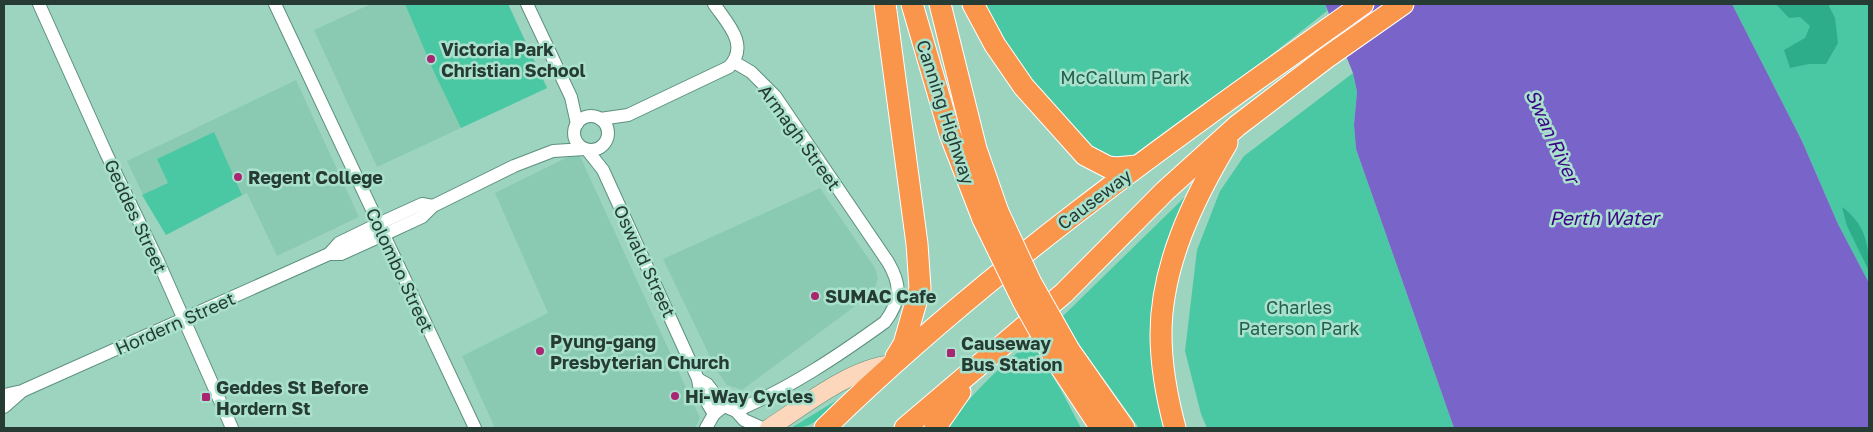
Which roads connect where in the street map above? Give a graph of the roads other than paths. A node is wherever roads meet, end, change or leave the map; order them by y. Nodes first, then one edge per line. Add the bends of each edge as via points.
1 (40, 4) edge
2 (275, 4) edge
3 (527, 4) edge
4 (714, 4) edge
5 (885, 4) edge
6 (912, 4) edge
7 (940, 4) edge
8 (973, 4) edge
9 (1363, 4) edge
10 (1403, 4) edge
11 (734, 62) junction
12 (570, 98) junction
13 (628, 115) junction
14 (595, 117) junction
15 (1237, 126) junction
16 (575, 128) junction
17 (607, 138) junction
18 (586, 150) junction
19 (553, 151) junction
20 (1137, 166) junction
21 (603, 170) junction
22 (991, 215) junction
23 (381, 230) junction
24 (183, 319) junction
25 (1062, 355) junction
26 (989, 357) junction
27 (892, 364) junction
28 (22, 391) junction
29 (4, 395) edge
30 (1080, 398) junction
31 (4, 407) edge
32 (719, 410) junction
33 (736, 411) junction
34 (835, 423) edge
35 (232, 428) edge
36 (475, 428) edge
37 (706, 428) edge
38 (762, 428) edge
39 (769, 428) edge
40 (905, 428) edge
41 (936, 428) edge
42 (1091, 428) edge
43 (1101, 428) edge
44 (1124, 428) edge
45 (1175, 428) edge

1 - 24 street, Geddes Street
2 - 23 street, Colombo Street
3 - 12 street
4 - 11 street via 738,44
5 - 27 highway via 916,234 920,288 904,344
6 - 22 highway, Canning Highway via 950,134
7 - 22 highway, Canning Highway
8 - 20 highway via 995,45 1024,87 1085,155 1108,167
9 - 20 highway, Causeway
10 - 15 highway
11 - 13 street via 724,70
11 - 33 street, Armagh Street via 751,72 775,96 888,262 898,286 898,300 884,322 811,373
12 - 14 street
12 - 16 street
13 - 14 street
13 - 17 street
14 - 16 street via 582,118
14 - 17 street via 608,127
15 - 26 highway via 1165,190 1064,293
15 - 45 highway via 1188,216 1165,292 1161,334 1166,397
16 - 18 street via 575,140
16 - 19 street, Hordern Street
17 - 18 street via 597,150
17 - 21 street
18 - 19 street, Hordern Street
18 - 21 street, Oswald Street
19 - 23 street, Hordern Street via 514,166 433,206 422,216
20 - 27 highway, Causeway via 1048,234
21 - 32 street, Oswald Street via 698,379 700,391
22 - 25 highway, bridge via 1031,284
23 - 24 street, Hordern Street via 341,254 329,254
23 - 36 street, Colombo Street
24 - 28 street, Hordern Street
24 - 35 street, Geddes Street
25 - 30 highway
25 - 44 highway
26 - 40 highway
26 - 41 highway via 952,402
27 - 34 highway, Causeway
27 - 39 main road via 876,366 840,383
28 - 29 street, Hordern Street
28 - 31 street, Hordern Street
30 - 42 highway
30 - 43 highway
32 - 33 street
32 - 37 street
33 - 38 street via 744,420

